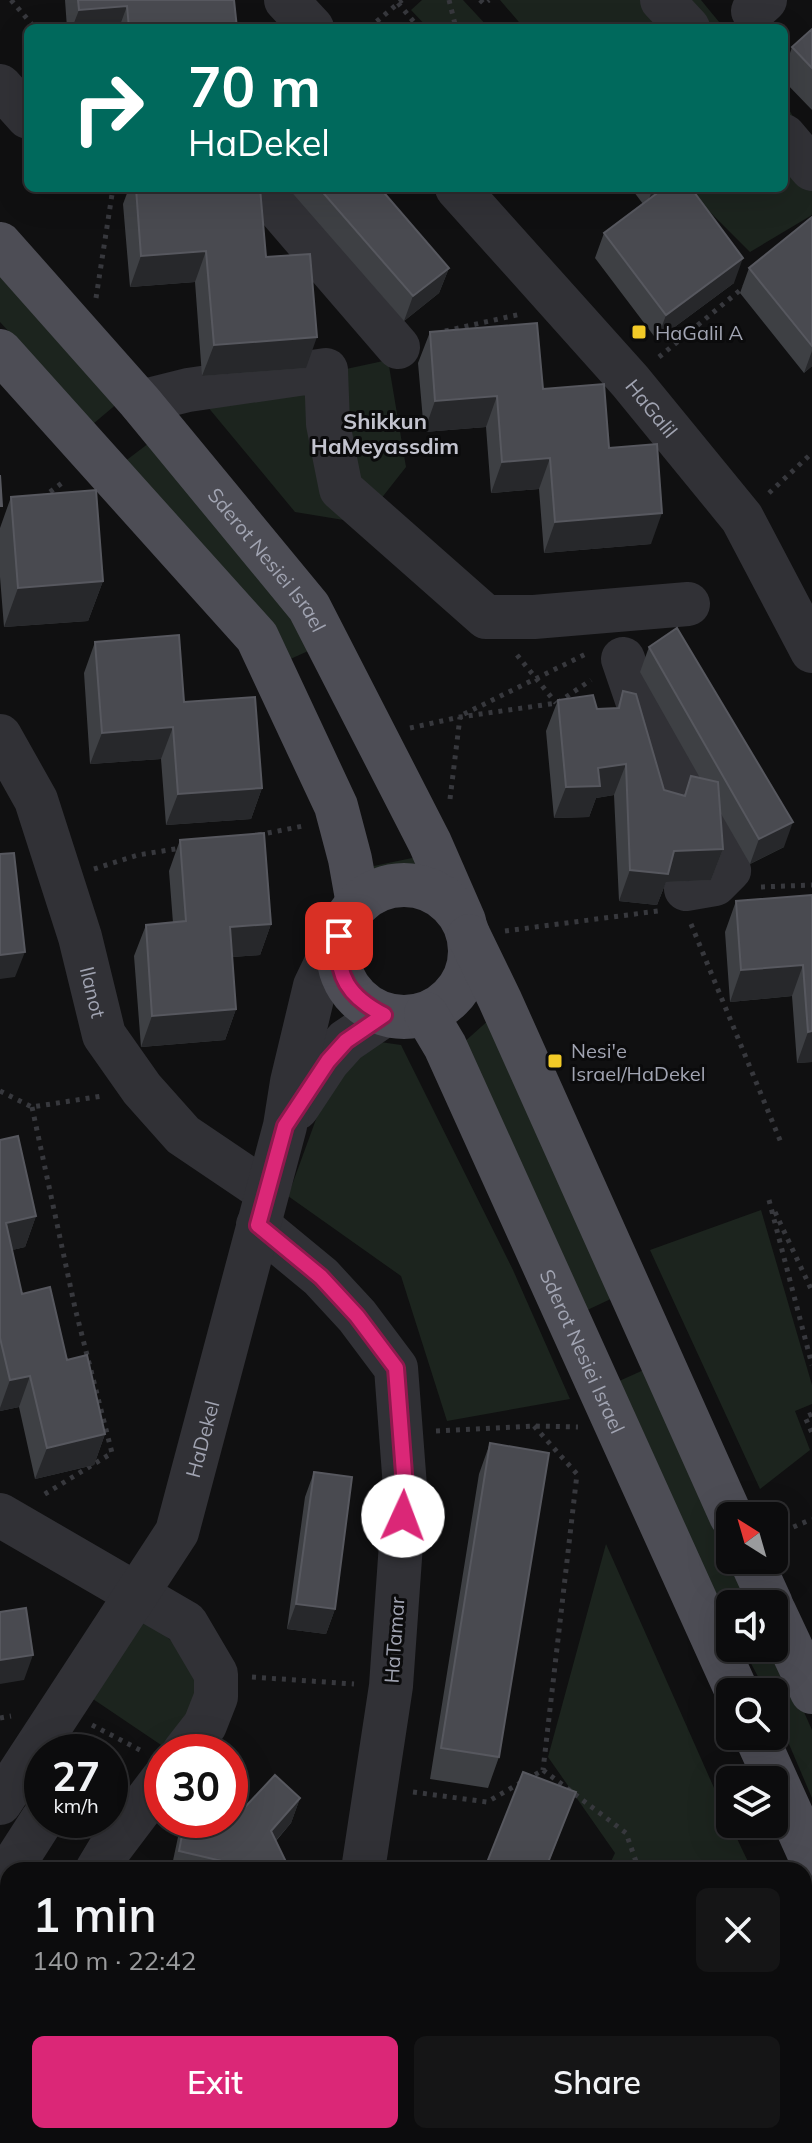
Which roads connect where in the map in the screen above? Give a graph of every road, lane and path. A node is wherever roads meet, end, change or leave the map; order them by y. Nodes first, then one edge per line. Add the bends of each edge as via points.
1 (11, 0) edge
2 (279, 0) edge
3 (286, 0) edge
4 (449, 0) edge
5 (480, 0) edge
6 (489, 0) edge
7 (662, 0) edge
8 (400, 2) edge
9 (32, 24) edge
10 (272, 24) edge
11 (308, 24) edge
12 (374, 24) edge
13 (416, 24) edge
14 (455, 24) edge
15 (684, 24) edge
16 (0, 86) edge
17 (24, 113) edge
18 (788, 141) edge
19 (812, 169) edge
20 (112, 192) edge
21 (264, 192) edge
22 (461, 192) edge
23 (0, 244) edge
24 (751, 280) edge
25 (561, 305) junction
26 (449, 330) edge
27 (89, 342) junction
28 (398, 347) dead end
29 (0, 351) edge
30 (630, 381) junction
31 (140, 402) junction
32 (812, 453) edge
33 (97, 458) junction
34 (33, 504) edge
35 (742, 518) junction
36 (688, 604) dead end
37 (486, 617) junction
38 (812, 651) edge
39 (608, 655) joint
40 (537, 678) junction
41 (460, 717) junction
42 (0, 736) edge
43 (374, 736) junction
44 (450, 805) dead end
45 (339, 818) junction
46 (255, 836) edge
47 (182, 848) edge
48 (61, 879) junction
49 (685, 898) junction
50 (349, 920) junction
51 (480, 929) junction
52 (405, 1014) junction
53 (142, 1089) junction
54 (0, 1091) edge
55 (32, 1107) junction
56 (285, 1126) junction
57 (782, 1145) dead end
58 (262, 1208) junction
59 (812, 1291) edge
60 (812, 1365) edge
61 (812, 1414) edge
62 (534, 1426) junction
63 (619, 1428) junction
64 (401, 1433) junction
65 (812, 1433) edge
66 (725, 1502) edge
67 (3, 1516) edge
68 (812, 1519) edge
69 (788, 1529) edge
70 (137, 1594) junction
71 (788, 1641) edge
72 (216, 1674) junction
73 (731, 1678) edge
74 (391, 1686) junction
75 (812, 1692) edge
76 (63, 1727) edge
77 (195, 1734) edge
78 (762, 1750) edge
79 (144, 1755) edge
80 (543, 1770) junction
81 (376, 1788) junction
82 (144, 1795) edge
83 (0, 1803) edge
84 (31, 1838) edge
85 (812, 1860) edge
86 (15, 1862) edge
87 (102, 1862) edge
88 (364, 1862) edge
89 (636, 1862) edge

1 - 9 path
2 - 10 street
3 - 11 street
4 - 14 path
5 - 6 path
7 - 15 street
8 - 12 path
8 - 13 path
16 - 17 street
18 - 19 street
20 - 27 path
21 - 28 street
22 - 25 street, HaGalil
23 - 27 main road, Sderot Nesiei Israel
24 - 30 path
25 - 26 path
25 - 30 street, HaGalil
27 - 31 main road, Sderot Nesiei Israel
29 - 33 main road
30 - 35 street, HaGalil
31 - 37 street via 326,370 328,424 341,489
31 - 43 main road, Sderot Nesiei Israel via 309,607
32 - 35 path
33 - 34 path
33 - 45 main road via 257,637
35 - 38 street, HaGalil
36 - 37 street
37 - 40 path
39 - 40 path
39 - 49 street via 661,733 675,779 713,812 729,870 715,884
40 - 41 path
40 - 41 path via 557,703
41 - 43 path
41 - 44 path
42 - 48 street, Ilanot via 36,800
43 - 51 main road, Sderot Nesiei Israel
45 - 46 path
45 - 50 main road via 350,859
47 - 48 path via 138,855
48 - 53 street, Ilanot via 104,1035
49 - 51 path
49 - 57 path
50 - 51 main road via 375,892 415,886 435,892
50 - 52 main road via 337,955 350,990 365,1005
50 - 56 street, HaDekel via 315,986
51 - 52 main road via 462,983 447,1002
51 - 66 main road, Sderot Nesiei Israel via 500,1000
52 - 56 street, HaDekel via 346,1041
52 - 63 main road, Sderot Nesiei Israel via 445,1046
53 - 55 path
53 - 58 street, Ilanot
54 - 55 path
55 - 67 path via 112,1453
56 - 58 street, HaDekel
58 - 64 street, HaTamar via 396,1368
58 - 70 street, HaDekel via 177,1532
59 - 60 path via 769,1200
61 - 65 path via 805,1417
62 - 63 path
62 - 64 path
62 - 80 path via 577,1474
63 - 73 main road, Sderot Nesiei Israel
64 - 74 street, HaTamar via 405,1487
67 - 70 street
68 - 69 path
70 - 72 street via 186,1623
70 - 76 street, HaDekel
71 - 75 main road
72 - 74 path
72 - 77 street via 216,1697 205,1725
74 - 81 street, HaTamar
76 - 79 path
76 - 83 street, HaDekel
78 - 85 main road
80 - 81 path via 487,1802
80 - 89 path via 626,1833
81 - 88 street, HaTamar
82 - 87 street
84 - 86 street

